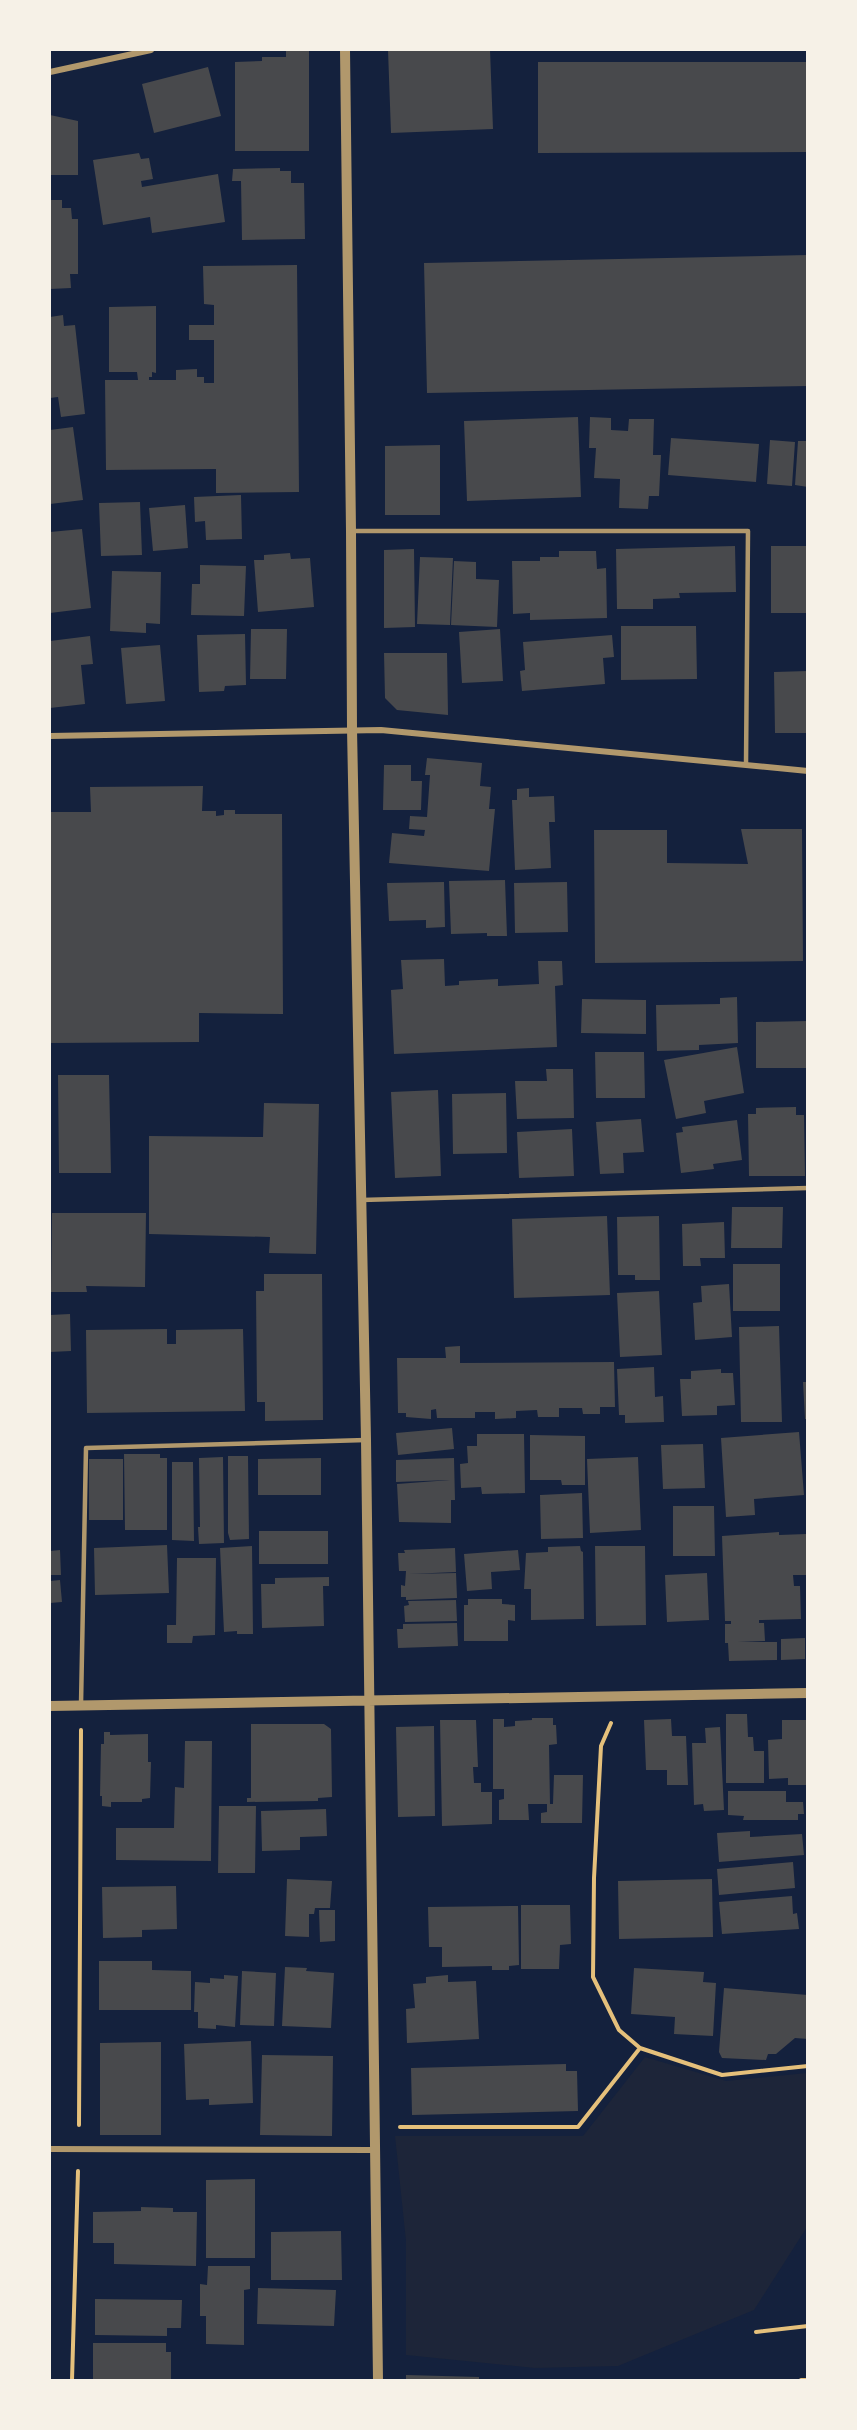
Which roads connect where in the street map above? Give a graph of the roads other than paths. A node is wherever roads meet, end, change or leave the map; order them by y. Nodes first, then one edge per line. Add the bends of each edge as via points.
1 (151, 50) edge
2 (345, 50) edge
3 (50, 72) edge
4 (351, 531) junction
5 (352, 729) junction
6 (50, 736) edge
7 (746, 765) junction
8 (807, 771) edge
9 (807, 1188) edge
10 (361, 1200) junction
11 (366, 1440) junction
12 (807, 1694) edge
13 (368, 1700) junction
14 (50, 1706) edge
15 (81, 1706) junction
16 (50, 2149) edge
17 (374, 2150) junction
18 (378, 2380) edge

1 - 3 street
2 - 4 street
4 - 5 street
4 - 7 lane via 747,531
5 - 6 street
5 - 7 street
5 - 10 street
7 - 8 street
9 - 10 lane
10 - 11 street
11 - 13 street
11 - 15 lane via 86,1448
12 - 13 street
13 - 15 street
13 - 17 street
14 - 15 street
16 - 17 street
17 - 18 street

